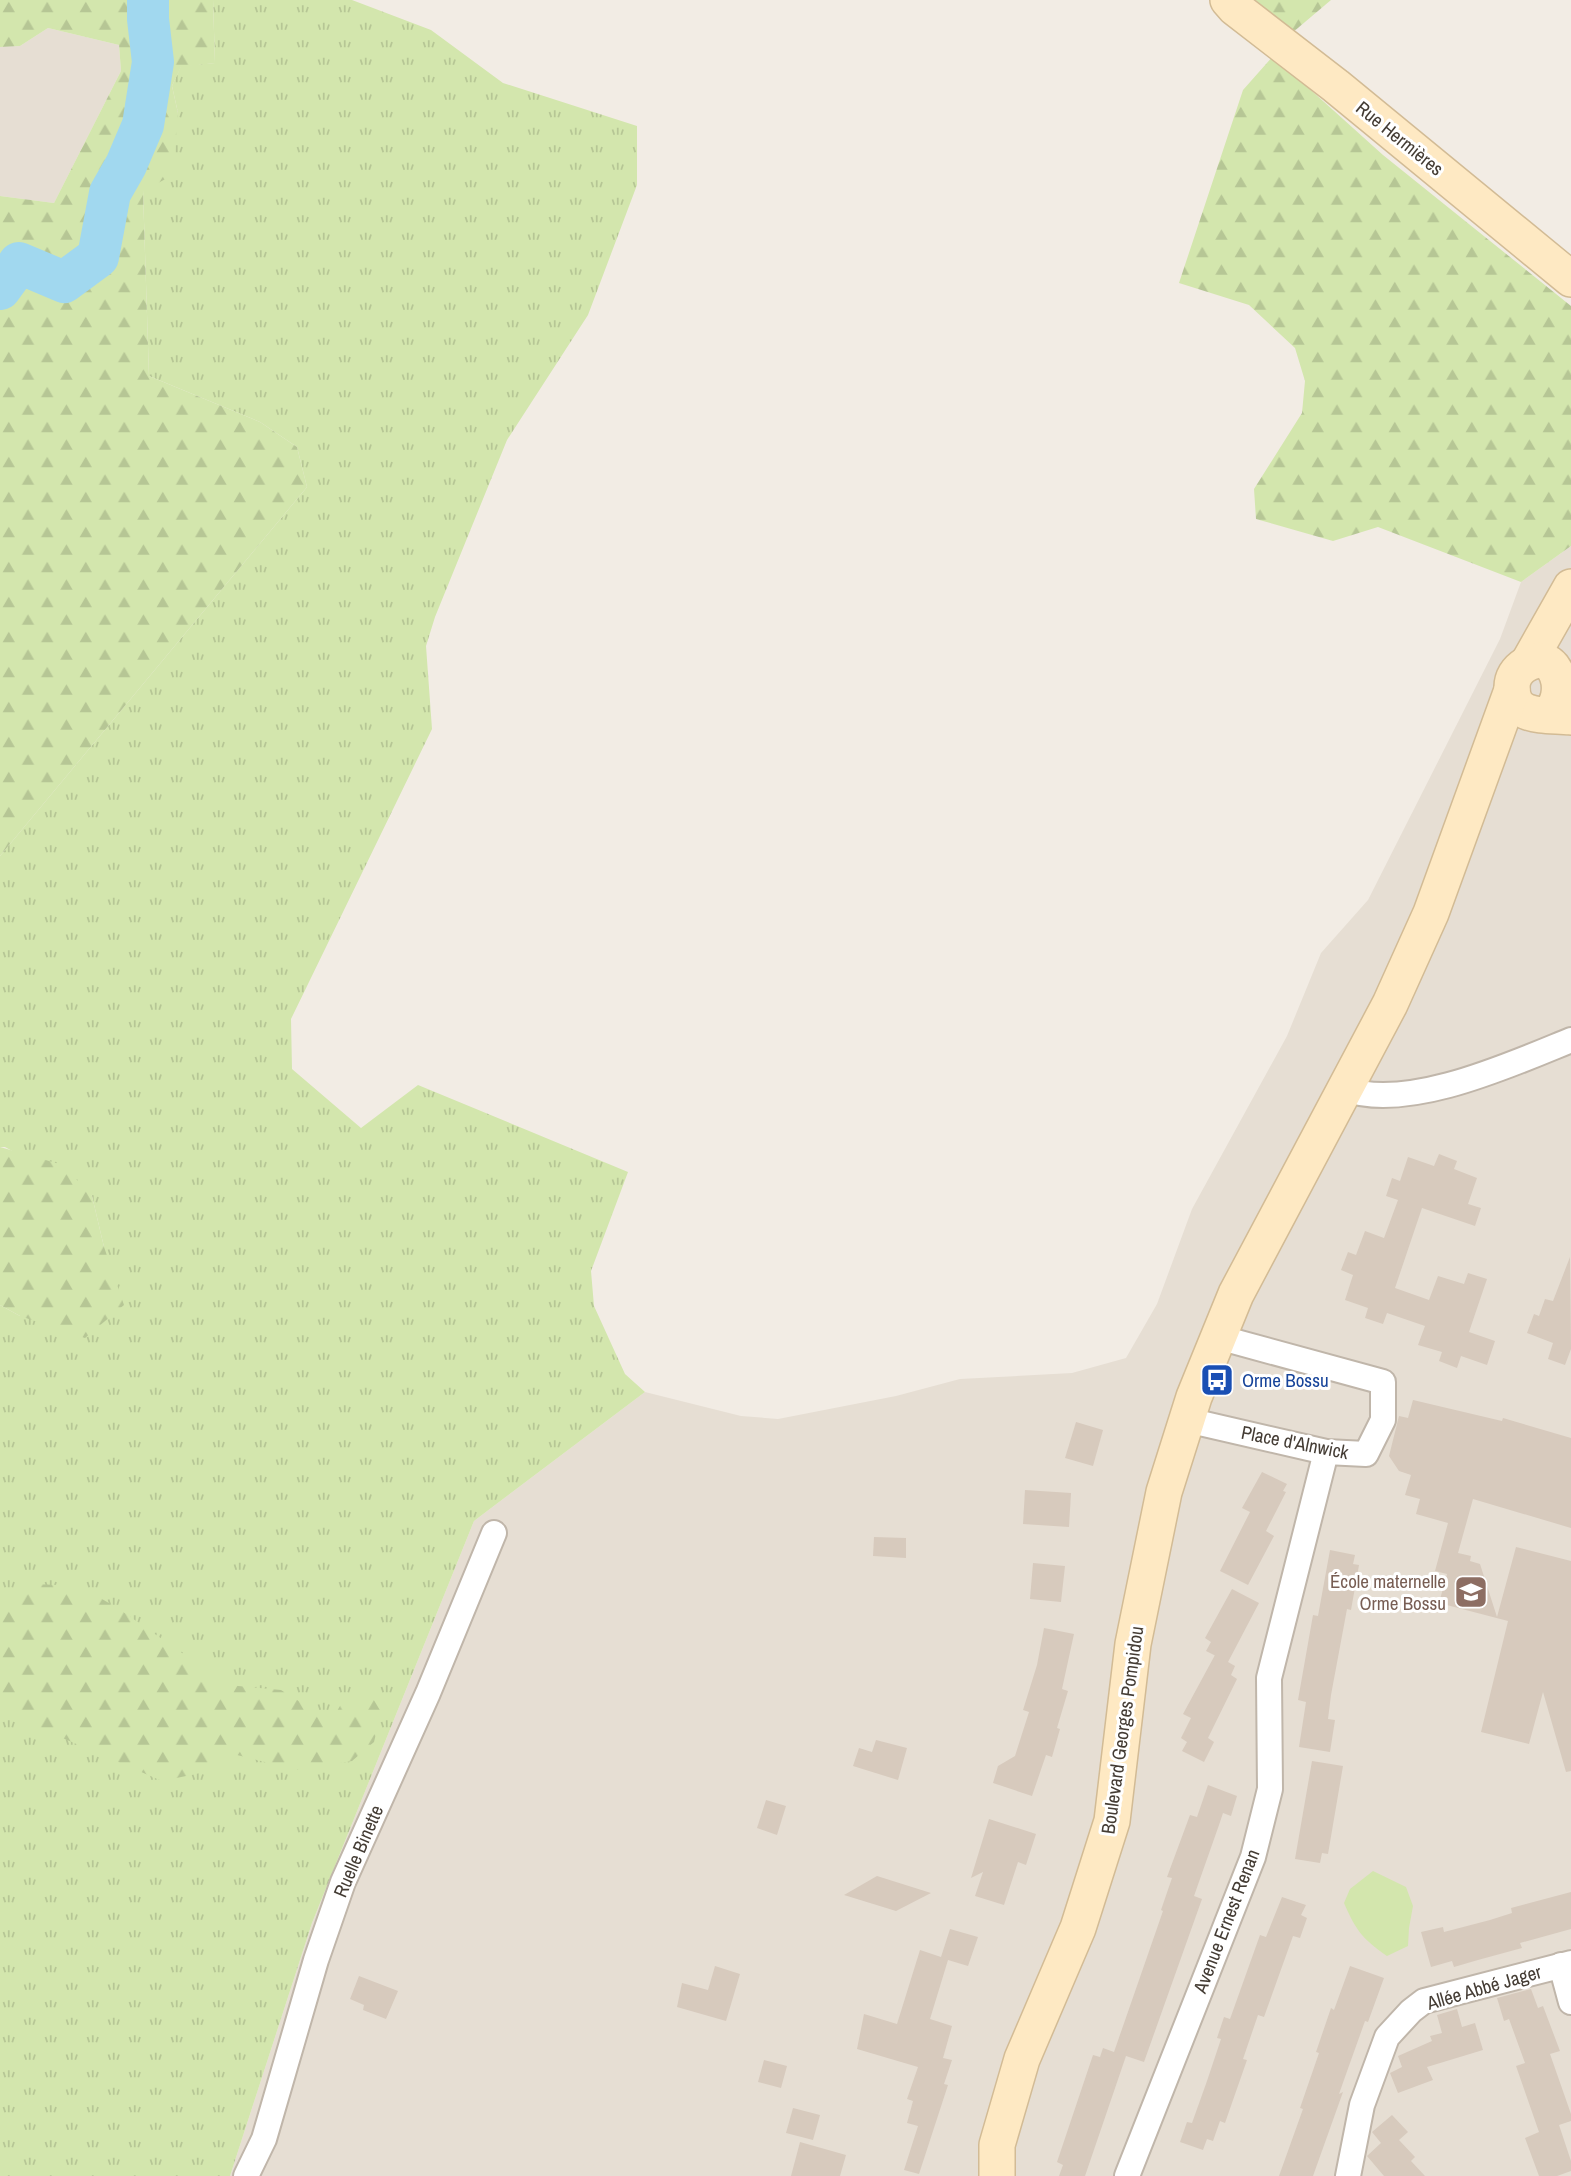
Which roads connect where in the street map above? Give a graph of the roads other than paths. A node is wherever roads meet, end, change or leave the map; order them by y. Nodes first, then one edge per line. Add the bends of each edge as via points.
1 (1228, 0) edge
2 (1571, 279) edge
3 (1565, 599) edge
4 (1549, 693) edge
5 (1571, 1040) edge
6 (1345, 1089) junction
7 (1218, 1337) junction
8 (1191, 1409) junction
9 (1326, 1452) junction
10 (494, 1533) dead end
11 (1566, 1964) edge
12 (1571, 2002) edge
13 (246, 2176) edge
14 (997, 2176) edge
15 (1127, 2176) edge
16 (1348, 2176) edge

1 - 2 main road, Rue Hermières
3 - 4 main road, Boulevard Georges Pompidou
4 - 6 main road, Boulevard Georges Pompidou via 1478,777 1431,913
5 - 6 street via 1421,1092 1381,1097
6 - 7 main road, Boulevard Georges Pompidou via 1254,1258
7 - 8 main road, Boulevard Georges Pompidou
7 - 9 street, Place d'Alnwick via 1383,1382 1383,1420 1366,1454
8 - 9 street, Place d'Alnwick
8 - 14 main road, Boulevard Georges Pompidou via 1164,1492 1133,1644 1112,1821 1078,1928 1021,2059 997,2145
9 - 15 street, Avenue Ernest Renan via 1269,1678 1270,1789 1253,1857
10 - 13 street, Ruelle Binette via 343,1882 264,2139
11 - 12 street
11 - 16 street, Allée Abbé Jager via 1424,2001 1411,2011 1387,2037 1362,2105

